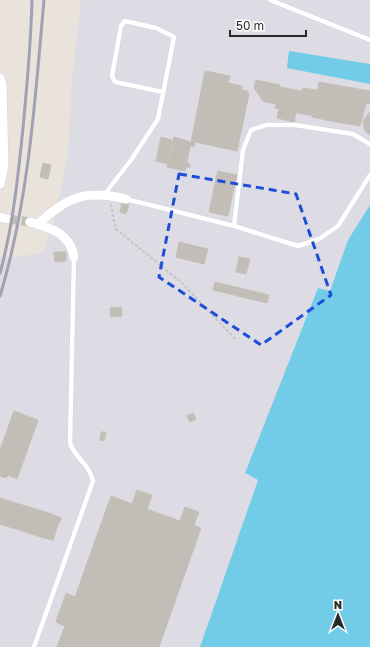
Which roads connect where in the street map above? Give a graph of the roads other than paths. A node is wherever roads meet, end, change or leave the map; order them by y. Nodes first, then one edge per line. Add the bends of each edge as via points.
1 (270, 0) edge
2 (370, 40) edge
3 (0, 78) edge
4 (163, 92) junction
5 (370, 144) edge
6 (2, 173) edge
7 (370, 175) edge
8 (0, 184) edge
9 (107, 195) junction
10 (126, 199) joint
11 (234, 226) junction
12 (74, 257) joint
13 (34, 647) edge

1 - 2 lane
3 - 6 street
4 - 4 lane via 174,38 156,28 125,21 112,76 115,82
4 - 9 lane via 158,119
5 - 11 lane via 353,134 295,125 266,125 250,130 243,150
6 - 8 street
7 - 11 lane via 338,226 319,239 298,246
9 - 10 street
9 - 12 street via 73,198 34,223 51,229 65,238 72,248
10 - 11 lane
12 - 13 lane via 70,443 75,455 88,468 93,481

